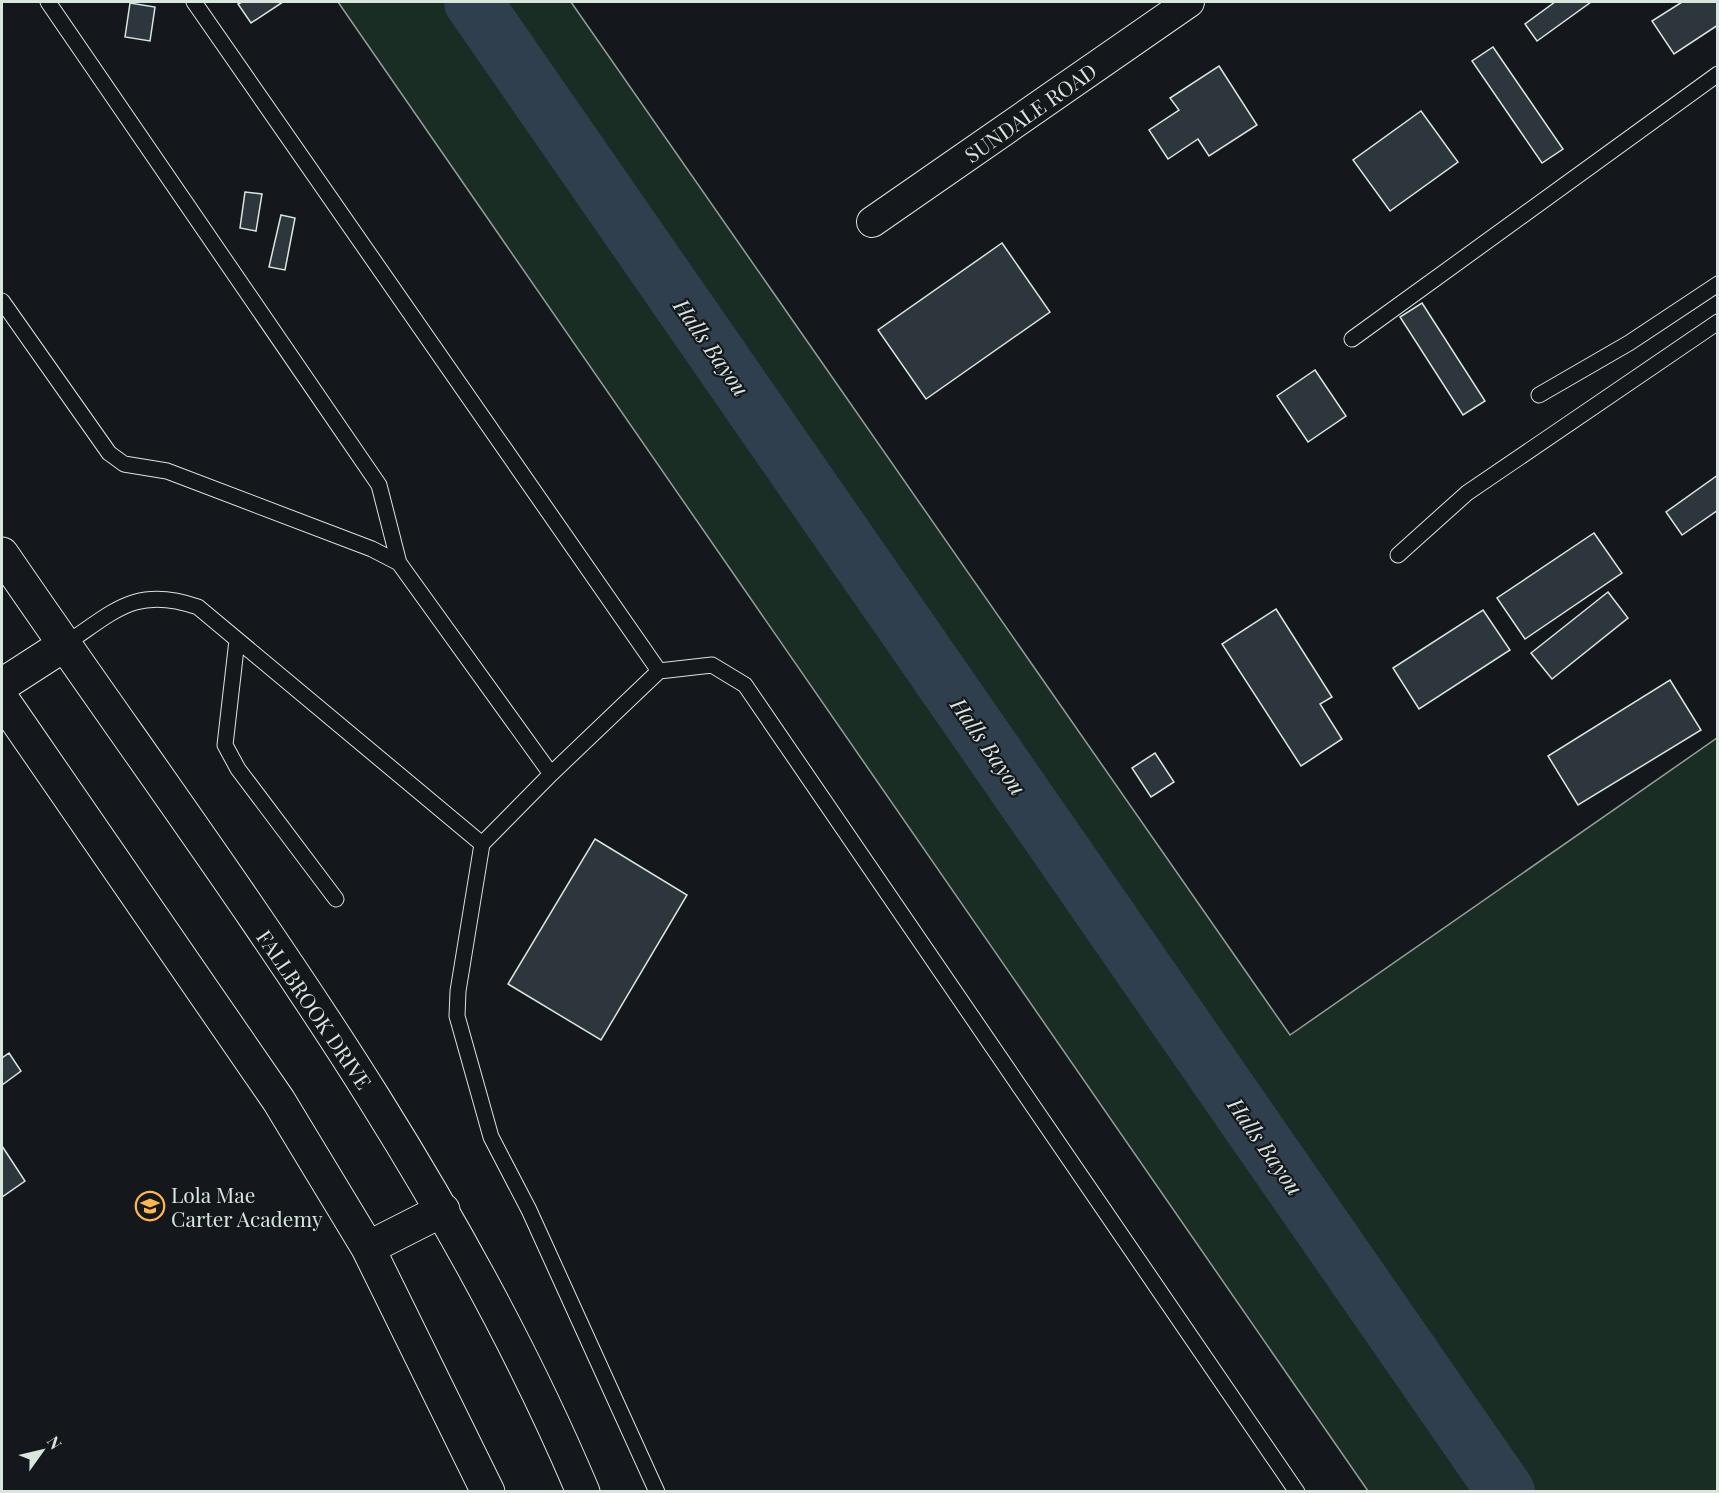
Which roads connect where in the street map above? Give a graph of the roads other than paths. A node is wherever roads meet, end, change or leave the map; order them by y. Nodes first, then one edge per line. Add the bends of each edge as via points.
1 (48, 2) edge
2 (194, 2) edge
3 (1188, 2) edge
4 (1718, 74) edge
5 (872, 222) dead end
6 (1718, 284) edge
7 (2, 301) edge
8 (1718, 322) edge
9 (1352, 339) dead end
10 (1539, 394) dead end
11 (2, 554) edge
12 (1398, 555) dead end
13 (399, 563) junction
14 (237, 640) junction
15 (64, 645) junction
16 (659, 671) junction
17 (2, 685) edge
18 (2, 699) edge
19 (551, 774) junction
20 (482, 844) junction
21 (336, 899) dead end
22 (444, 1210) junction
23 (368, 1248) junction
24 (488, 1491) edge
25 (583, 1491) edge
26 (657, 1491) edge
27 (1297, 1491) edge

1 - 13 lane via 379,485
2 - 16 lane
3 - 5 street, SUNDALE ROAD
4 - 9 lane
6 - 10 lane via 1629,343
7 - 13 lane via 109,453 124,464 167,471 372,549
8 - 12 lane via 1467,493
11 - 15 main road, FALLBROOK DRIVE
13 - 19 lane
14 - 15 lane via 198,607 166,598 141,598
14 - 20 lane
14 - 21 lane via 225,745 237,769
15 - 17 main road
15 - 22 main road, FALLBROOK DRIVE via 338,1040
16 - 19 lane
16 - 27 lane via 712,665 745,685
18 - 23 main road via 279,1101
19 - 20 lane
20 - 26 lane via 457,1016 491,1137 530,1210
22 - 23 main road
22 - 25 main road, FALLBROOK DRIVE
23 - 24 main road

